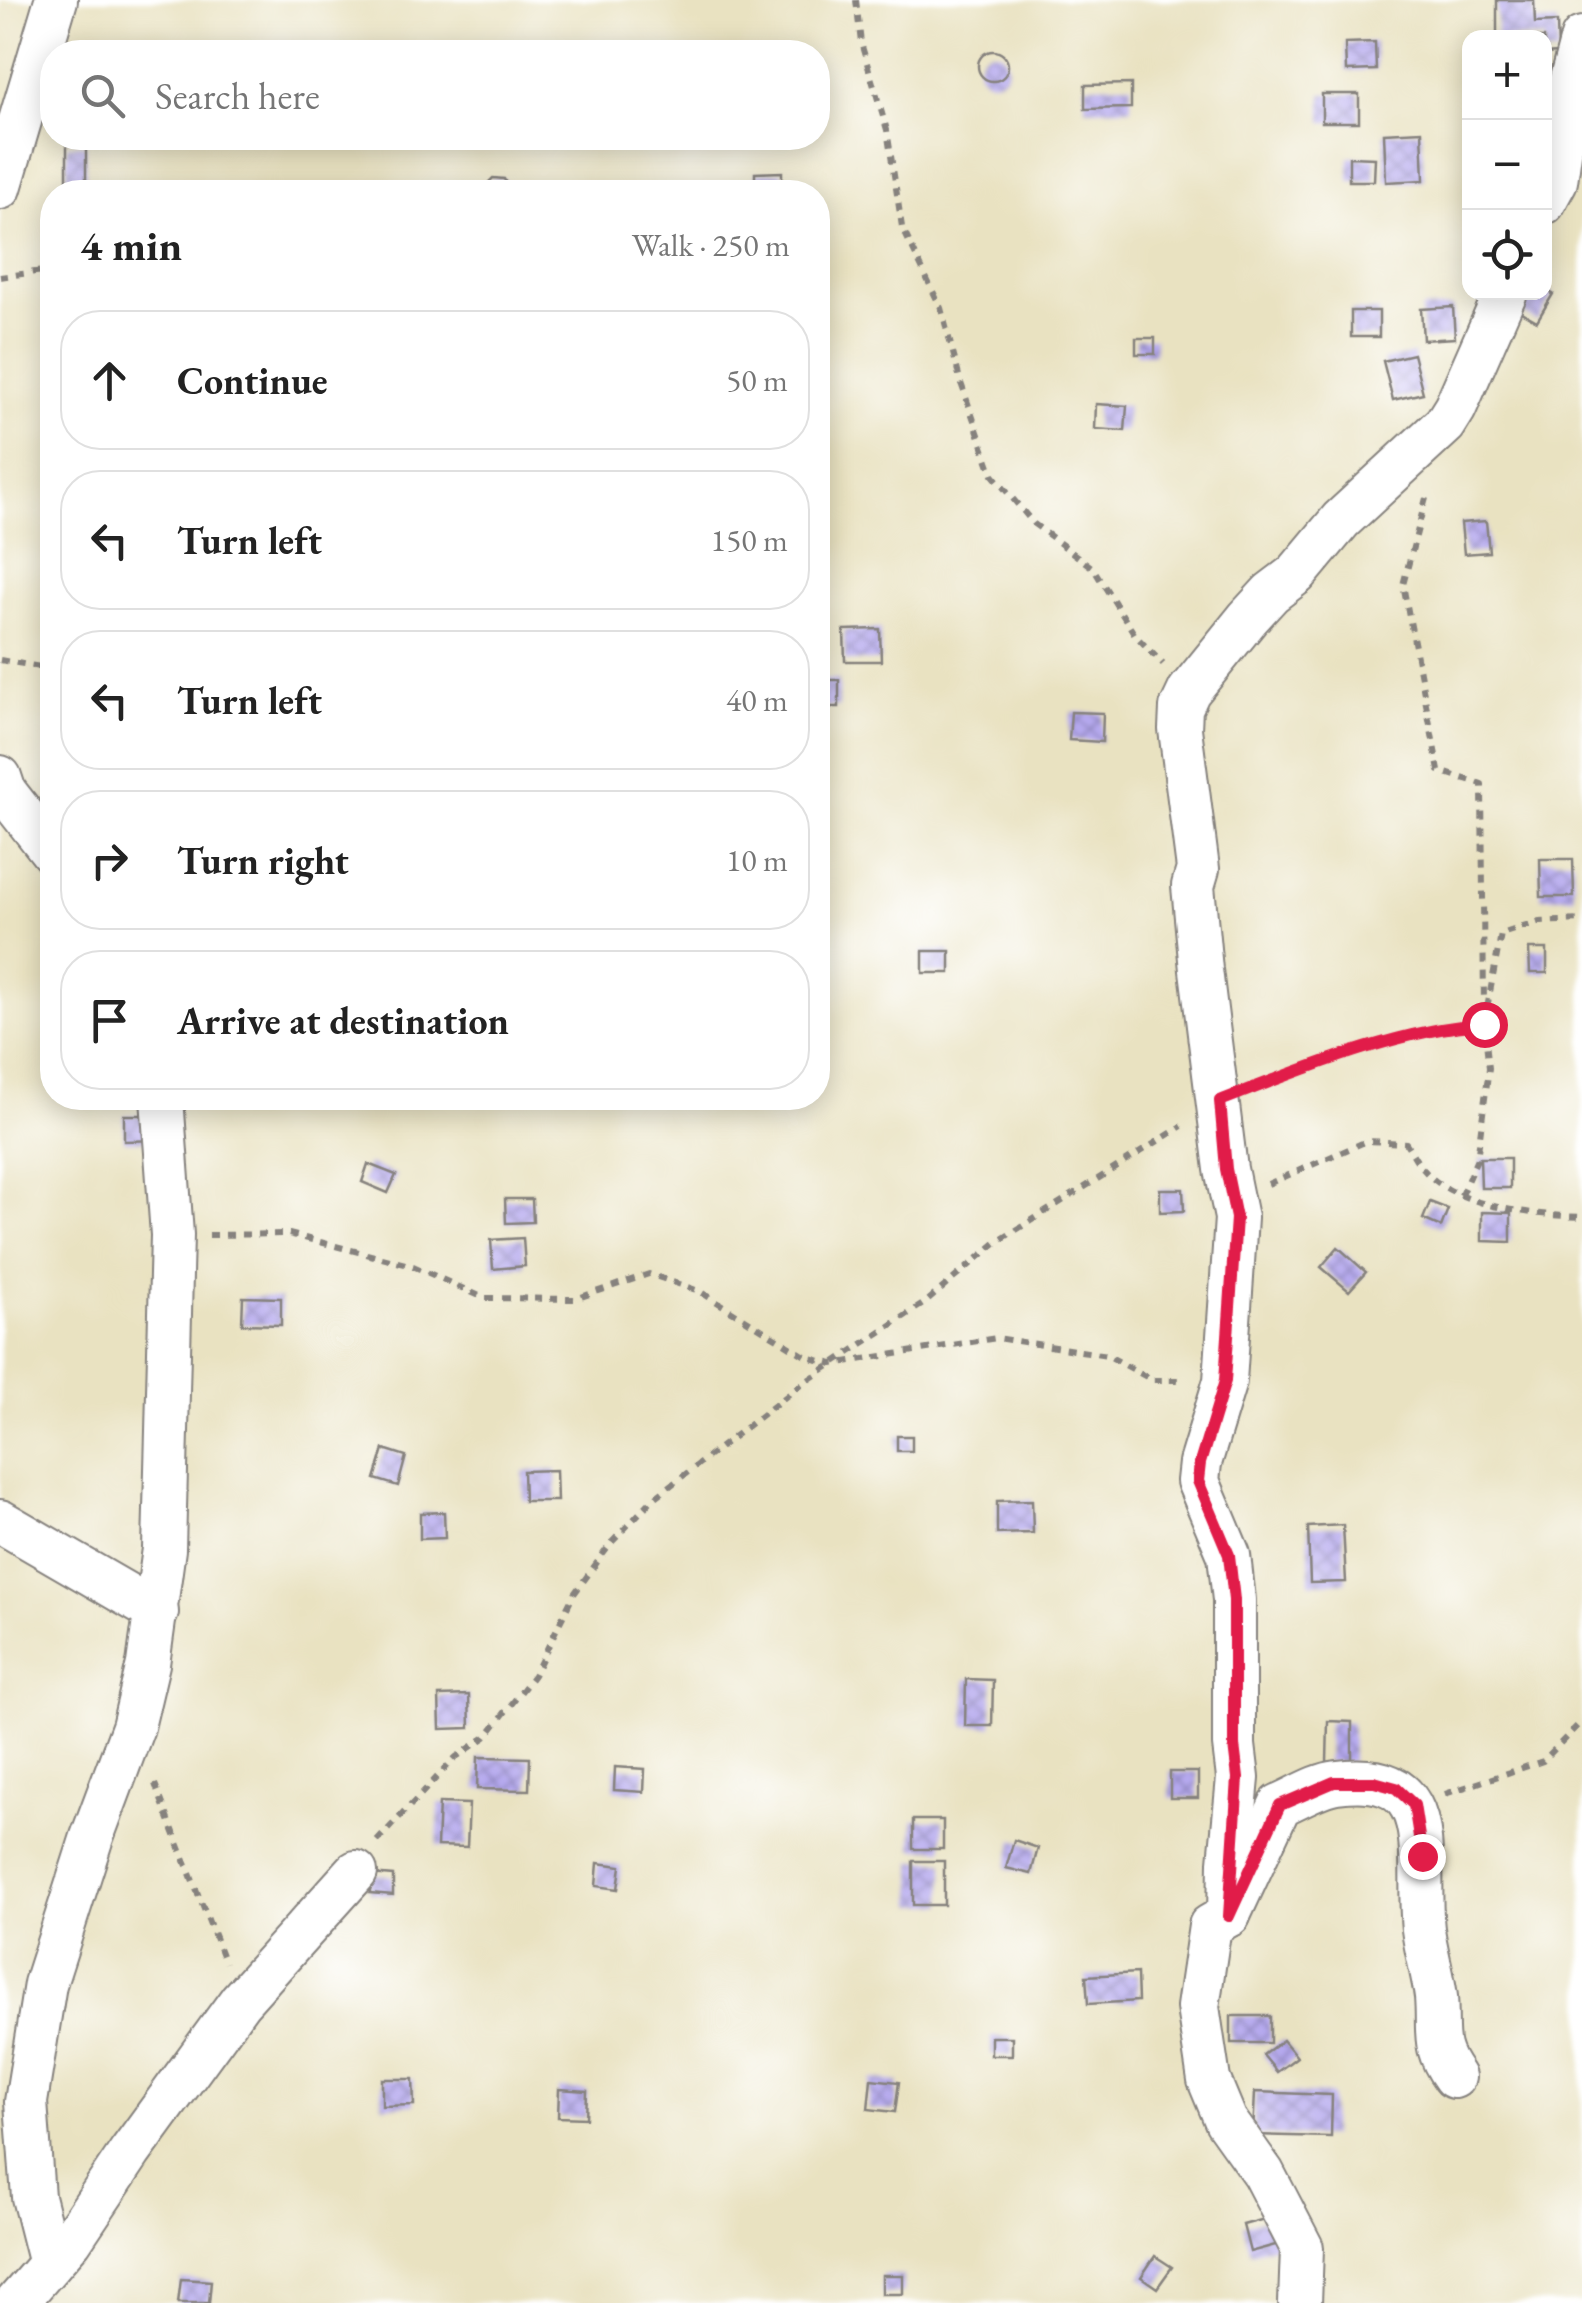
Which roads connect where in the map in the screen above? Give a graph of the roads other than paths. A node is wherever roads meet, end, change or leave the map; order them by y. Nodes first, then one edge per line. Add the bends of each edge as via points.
1 (56, 0) edge
2 (1582, 38) edge
3 (44, 40) edge
4 (40, 54) edge
5 (0, 188) edge
6 (1552, 188) edge
7 (1502, 300) edge
8 (0, 777) edge
9 (40, 836) edge
10 (163, 1110) edge
11 (0, 1521) edge
12 (157, 1612) junction
13 (365, 1859) road end
14 (1229, 1916) junction
15 (1454, 2077) dead end
16 (50, 2264) junction
17 (16, 2303) edge
18 (1300, 2303) edge

1 - 3 street
2 - 6 street
4 - 5 street
7 - 14 street via 1445,424 1271,593 1181,708 1202,970 1236,1218 1225,1381 1198,1481 1229,1555 1234,1600 1238,1778
8 - 9 street
10 - 12 street via 172,1235 166,1514
11 - 12 street
12 - 16 street via 132,1727 45,1984 26,2102 33,2197
13 - 16 street via 240,2000
14 - 15 street via 1280,1805 1334,1782 1396,1788 1414,1805 1438,2055
14 - 18 street via 1210,1926 1198,2007 1209,2080 1302,2248
16 - 17 street

